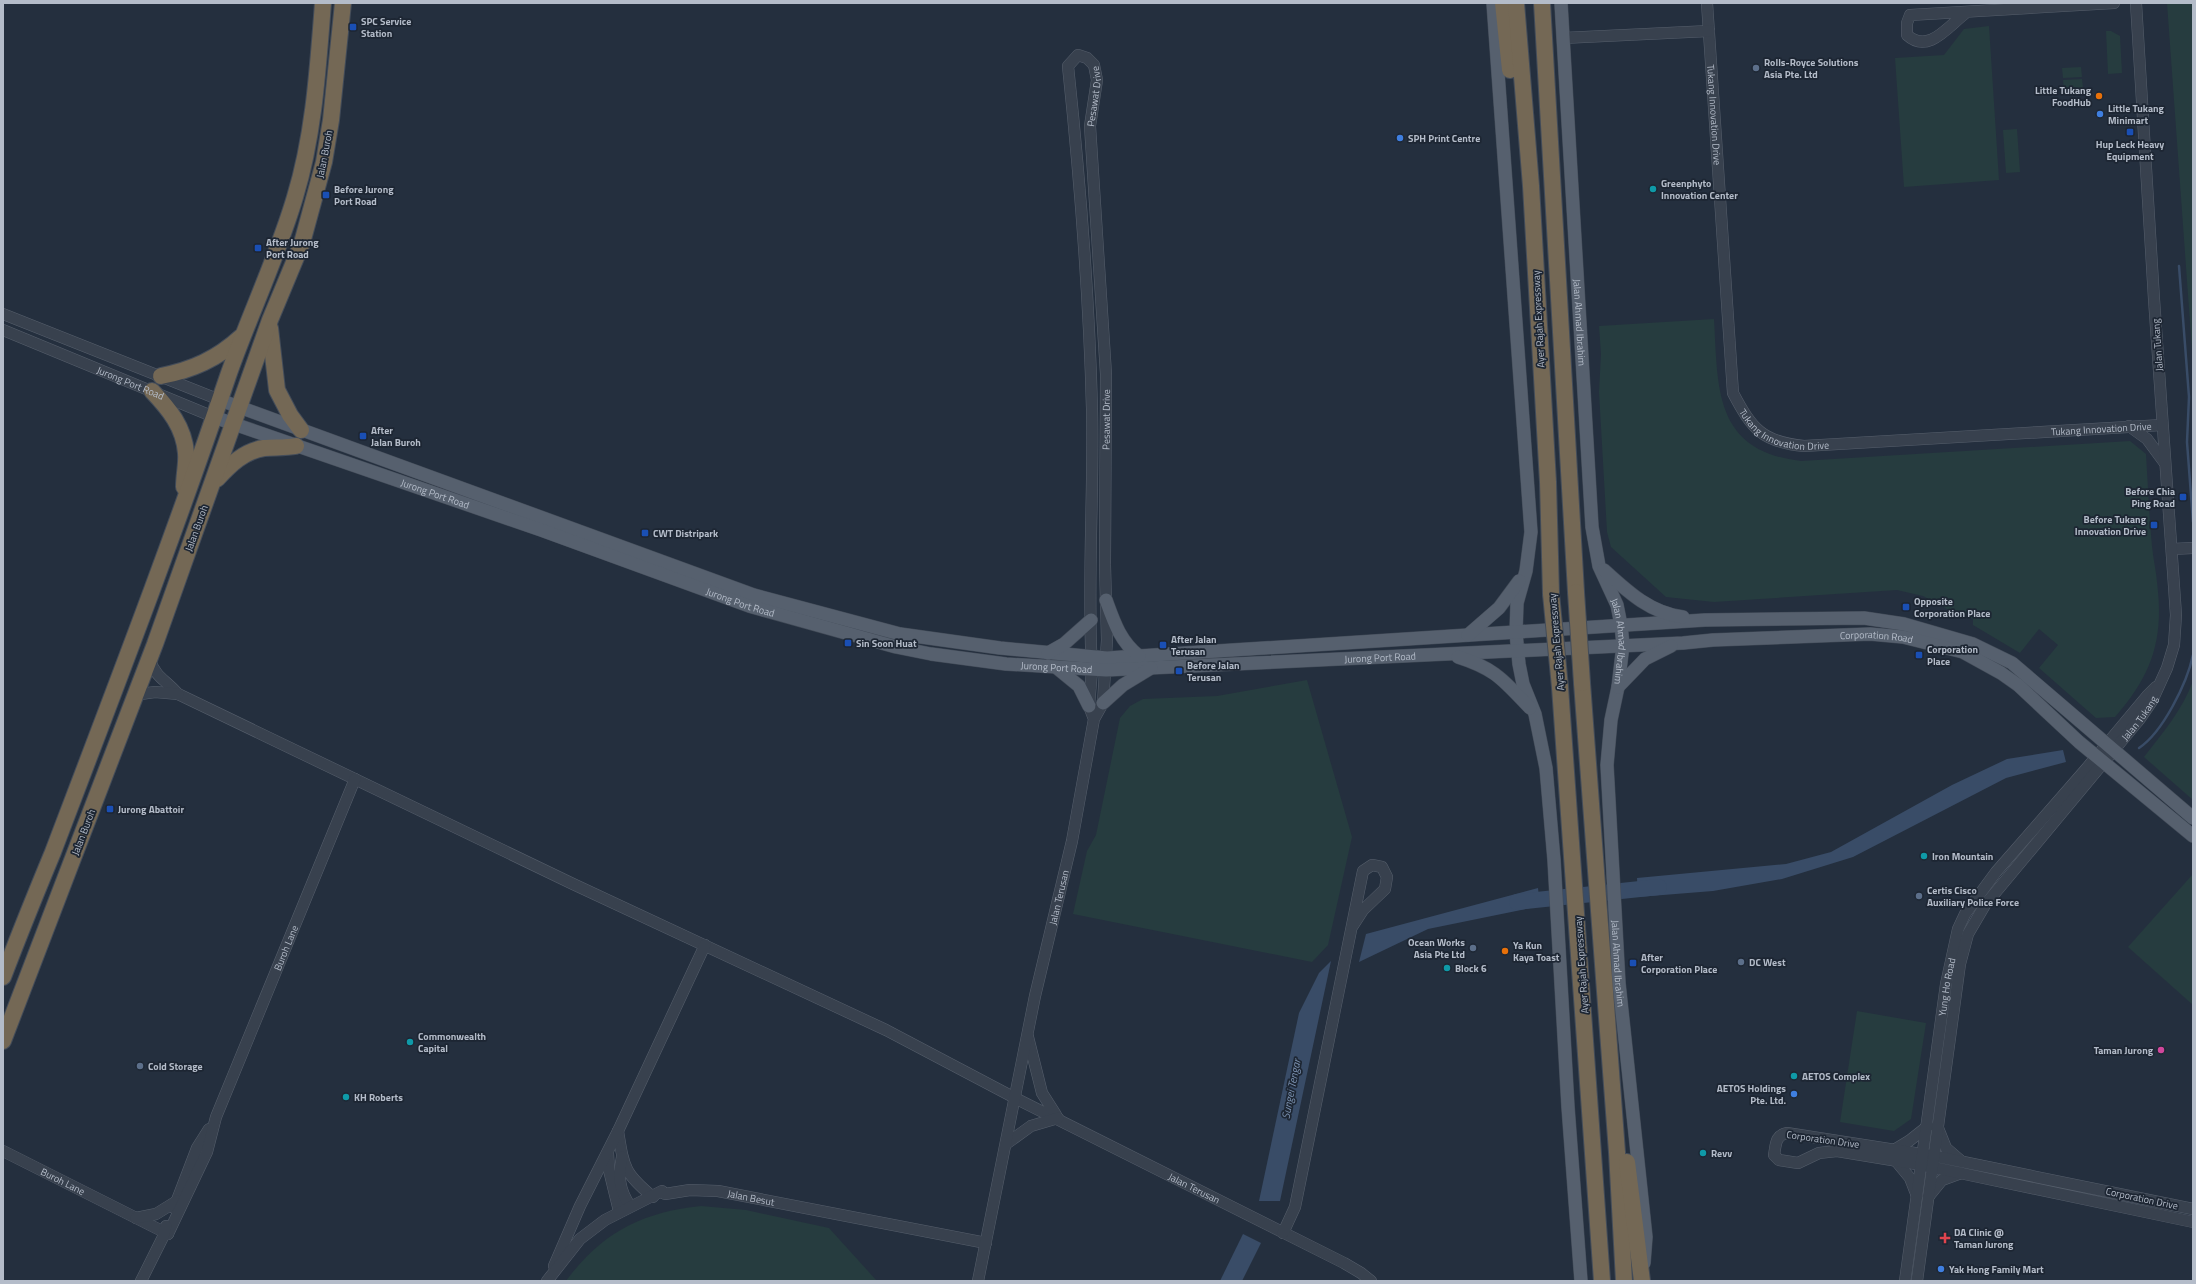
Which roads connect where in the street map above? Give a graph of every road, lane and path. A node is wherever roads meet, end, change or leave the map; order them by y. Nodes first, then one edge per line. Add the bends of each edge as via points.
1 (323, 3) edge
2 (343, 3) edge
3 (1493, 3) edge
4 (1503, 3) edge
5 (1516, 3) edge
6 (1542, 3) edge
7 (1549, 3) edge
8 (1561, 3) edge
9 (1707, 3) edge
10 (2114, 3) edge
11 (2136, 3) edge
12 (1966, 12) junction
13 (1709, 31) junction
14 (1564, 38) junction
15 (1547, 83) junction
16 (1523, 105) junction
17 (3, 314) edge
18 (270, 320) junction
19 (3, 330) edge
20 (242, 336) junction
21 (161, 376) junction
22 (152, 391) junction
23 (220, 400) junction
24 (240, 407) junction
25 (214, 417) junction
26 (234, 424) junction
27 (2162, 425) junction
28 (2129, 426) junction
29 (301, 430) junction
30 (296, 446) junction
31 (2165, 463) junction
32 (211, 486) junction
33 (185, 500) junction
34 (2193, 548) edge
35 (2172, 549) junction
36 (1599, 566) junction
37 (1526, 571) junction
38 (1106, 600) junction
39 (1091, 620) junction
40 (1705, 620) junction
41 (1621, 625) junction
42 (1516, 633) junction
43 (1468, 635) junction
44 (1683, 643) junction
45 (1623, 645) junction
46 (1518, 650) junction
47 (1048, 653) junction
48 (1449, 655) junction
49 (1139, 656) junction
50 (149, 659) junction
51 (1092, 664) junction
52 (1106, 664) junction
53 (1057, 668) junction
54 (1151, 668) junction
55 (1618, 687) junction
56 (178, 694) junction
57 (134, 695) junction
58 (1103, 703) junction
59 (1089, 706) junction
60 (1535, 714) junction
61 (1094, 719) junction
62 (2110, 747) junction
63 (2101, 759) junction
64 (355, 779) junction
65 (2193, 818) edge
66 (2193, 836) edge
67 (1352, 927) junction
68 (705, 944) junction
69 (6, 958) edge
70 (3, 976) edge
71 (1028, 1035) junction
72 (3, 1041) edge
73 (1015, 1098) junction
74 (1058, 1118) junction
75 (1933, 1127) junction
76 (618, 1131) junction
77 (1616, 1136) junction
78 (1006, 1144) junction
79 (202, 1150) junction
80 (3, 1152) edge
81 (608, 1152) junction
82 (622, 1155) junction
83 (1895, 1155) junction
84 (1928, 1161) junction
85 (1962, 1168) junction
86 (1917, 1196) junction
87 (653, 1197) junction
88 (1929, 1197) junction
89 (177, 1201) junction
90 (630, 1206) junction
91 (2193, 1209) edge
92 (619, 1211) junction
93 (136, 1218) junction
94 (2193, 1222) edge
95 (1283, 1233) junction
96 (164, 1234) junction
97 (986, 1243) junction
98 (548, 1280) edge
99 (141, 1281) edge
100 (978, 1281) edge
101 (1371, 1281) edge
102 (1581, 1281) edge
103 (1602, 1281) edge
104 (1624, 1281) edge
105 (1642, 1281) edge
106 (1905, 1281) edge
107 (1918, 1281) edge

1 - 20 highway, Jalan Buroh via 304,162 277,250
2 - 18 highway, Jalan Buroh via 324,162 302,243
3 - 37 main road via 1531,532
4 - 16 highway via 1514,92
5 - 16 highway, Ayer Rajah Expressway
6 - 15 highway
7 - 15 highway
8 - 14 main road, Jalan Ahmad Ibrahim
9 - 13 street, Tukang Innovation Drive
10 - 12 street
11 - 27 street, Jalan Tukang
12 - 12 street via 1936,39 1920,43 1907,35 1910,15
13 - 14 street
13 - 28 street, Tukang Innovation Drive via 1733,393 1747,420 1765,436 1783,444 1804,446
14 - 36 main road, Jalan Ahmad Ibrahim via 1592,526
15 - 77 highway, bridge via 1576,592
16 - 103 highway, Ayer Rajah Expressway, bridge via 1531,186 1548,482 1551,594 1577,906
17 - 21 street, Jurong Port Road
18 - 24 highway, Jalan Buroh
18 - 29 highway via 276,390
19 - 22 street, Jurong Port Road
20 - 21 highway via 225,352 203,364 180,373
20 - 23 highway, Jalan Buroh
21 - 23 street, Jurong Port Road
22 - 25 street, Jurong Port Road
22 - 33 highway via 182,430 186,453
23 - 24 main road, Jurong Port Road
23 - 25 highway, Jalan Buroh
24 - 26 highway, Jalan Buroh
24 - 29 main road, Jurong Port Road
25 - 26 main road, Jurong Port Road
25 - 33 highway, Jalan Buroh
26 - 30 main road, Jurong Port Road
26 - 32 highway, Jalan Buroh
27 - 28 street, Tukang Innovation Drive
27 - 31 street, Jalan Tukang
28 - 31 street via 2147,438
29 - 47 main road, Jurong Port Road via 754,595 900,634
30 - 32 highway via 251,451 231,464
30 - 53 main road, Jurong Port Road via 541,530 749,606 896,647 1006,664
31 - 35 street, Jalan Tukang
32 - 50 highway, Jalan Buroh
33 - 69 highway, Jalan Buroh via 53,850
34 - 35 street
35 - 62 street, Jalan Tukang via 2176,615 2174,645 2152,701 2139,720
36 - 40 main road via 1644,604 1674,616
36 - 41 main road, Jalan Ahmad Ibrahim via 1617,605
37 - 42 main road via 1517,603
37 - 43 main road via 1502,605
38 - 39 street, Pesawat Drive via 1106,374 1090,126 1097,80 1094,65 1087,58 1078,55 1068,66 1089,321 1092,410
38 - 49 main road via 1116,628 1130,649
38 - 52 street, Pesawat Drive
39 - 47 main road via 1064,644
39 - 51 street, Pesawat Drive
40 - 41 main road, Corporation Road
40 - 62 main road, Corporation Road via 1864,618 1904,624 1952,636 2012,663
41 - 42 main road, Corporation Road
41 - 45 main road, Jalan Ahmad Ibrahim
42 - 43 main road, Jurong Port Road
42 - 46 main road
43 - 49 main road, Jurong Port Road
44 - 45 main road, Corporation Road
44 - 55 main road via 1667,647 1645,658
44 - 63 main road, Corporation Road via 1870,634 1903,637 1964,652 2018,684
45 - 46 main road, Corporation Road
45 - 55 main road, Jalan Ahmad Ibrahim
46 - 48 main road, Jurong Port Road
46 - 60 main road via 1524,684
47 - 51 main road, Jurong Port Road
48 - 54 main road, Jurong Port Road
48 - 60 main road via 1487,667
49 - 52 main road, Jurong Port Road
50 - 56 street via 160,678
50 - 57 highway, Jalan Buroh
51 - 52 main road, Jurong Port Road
51 - 53 main road, Jurong Port Road
51 - 59 street, Pesawat Drive
52 - 54 main road, Jurong Port Road
52 - 58 street, Pesawat Drive
53 - 59 main road via 1079,686
54 - 58 main road via 1123,685
55 - 105 main road, Jalan Ahmad Ibrahim via 1611,720 1607,765 1619,983 1646,1237
56 - 57 street via 155,692
56 - 64 street
57 - 72 highway, Jalan Buroh
58 - 61 street
59 - 61 street
60 - 102 main road via 1546,768 1555,874
61 - 71 street, Jalan Terusan via 1072,841
62 - 63 street, Yung Ho Road
62 - 65 main road, Corporation Road
63 - 66 main road, Corporation Road
63 - 75 street, Yung Ho Road via 1996,872 1963,919 1949,963
64 - 68 street via 573,884
64 - 79 street, Buroh Lane
67 - 67 street via 1363,871 1372,865 1382,867 1387,877 1385,889 1363,910
67 - 95 street via 1295,1207
68 - 73 street via 886,1030
68 - 76 street, Jalan Besut
69 - 70 highway, Jalan Buroh
71 - 73 street, Jalan Terusan
71 - 74 street via 1042,1093
73 - 74 street, Jalan Terusan
73 - 78 street, Jalan Terusan
74 - 78 street via 1031,1126
74 - 95 street, Jalan Terusan
75 - 83 street via 1909,1141
75 - 84 street, Yung Ho Road
75 - 85 street
76 - 81 street, Jalan Besut
76 - 82 street
77 - 104 highway
77 - 105 highway via 1624,1147
78 - 97 street, Jalan Terusan
79 - 89 street
79 - 96 street
80 - 93 street, Buroh Lane
81 - 92 street via 609,1170
81 - 98 street, Jalan Besut via 580,1206
82 - 87 street via 626,1169 634,1181
82 - 90 street via 618,1175 620,1187
83 - 83 street, Corporation Drive via 1837,1150 1819,1153 1798,1163 1779,1160 1774,1155 1777,1138 1787,1133
83 - 84 street, Corporation Drive
83 - 86 street via 1910,1178
84 - 85 street, Corporation Drive
84 - 86 street, Yung Ho Road
84 - 88 street, Yung Ho Road
85 - 88 street via 1942,1180
85 - 91 street, Corporation Drive via 2082,1185
85 - 94 street, Corporation Drive
86 - 106 street, Yung Ho Road
87 - 90 street, Jalan Besut
87 - 97 street, Jalan Besut via 662,1191 665,1194 690,1190 718,1191
88 - 107 street, Yung Ho Road
89 - 93 street via 156,1214
89 - 96 street
90 - 92 street, Jalan Besut
92 - 98 street, Jalan Besut via 580,1239
93 - 96 street, Buroh Lane
95 - 101 street, Jalan Terusan via 1350,1266
96 - 99 street
97 - 100 street, Jalan Terusan

